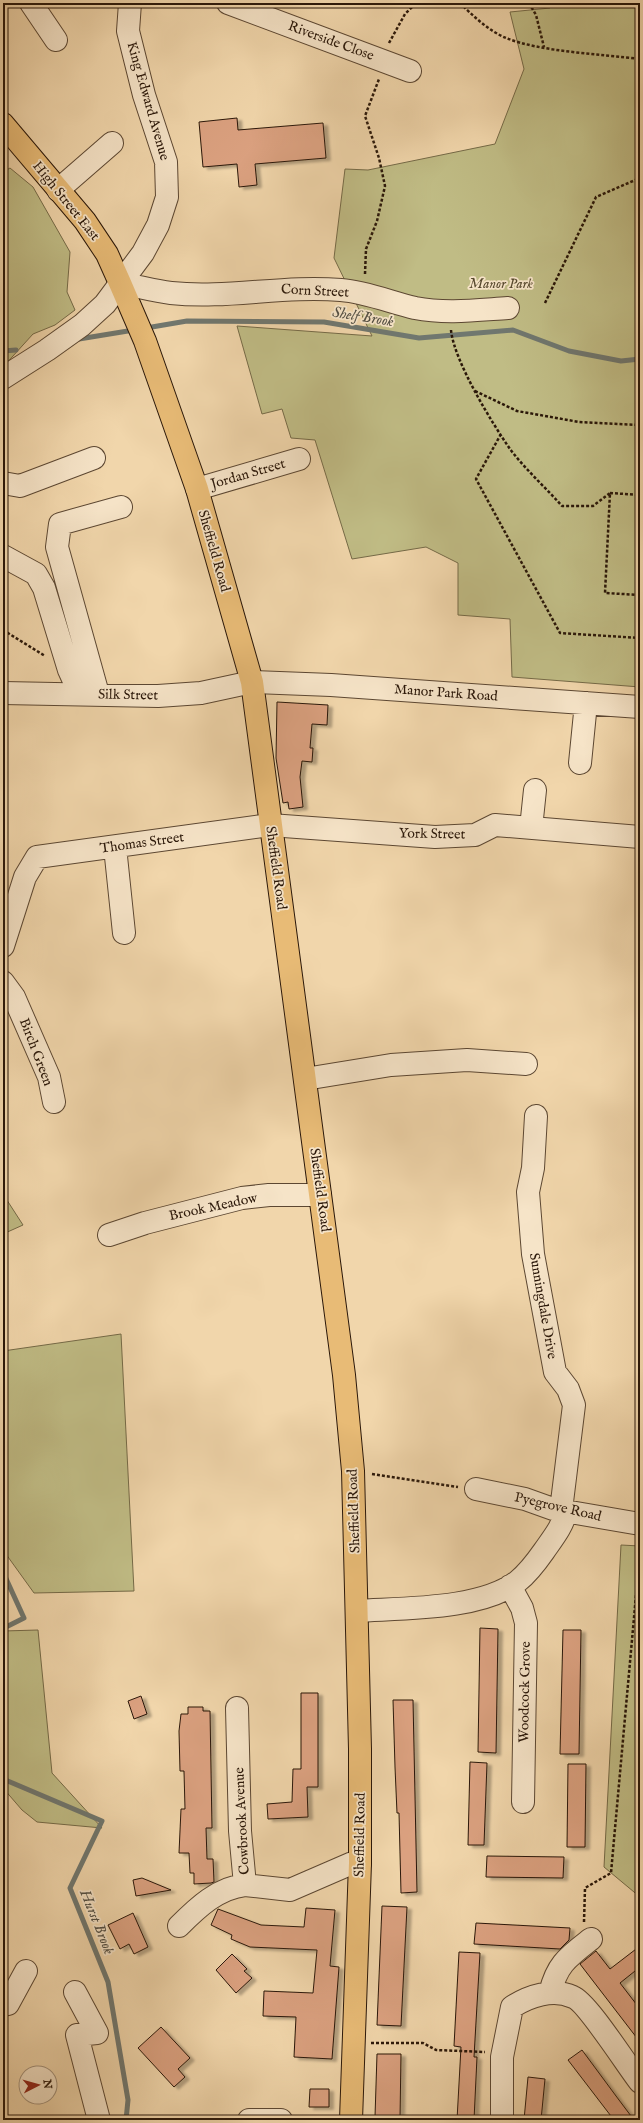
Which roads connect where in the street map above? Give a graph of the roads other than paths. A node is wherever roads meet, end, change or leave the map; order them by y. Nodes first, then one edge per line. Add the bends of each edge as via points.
1 (31, 3) edge
2 (130, 3) edge
3 (228, 3) edge
4 (56, 40) dead end
5 (410, 71) dead end
6 (3, 124) edge
7 (112, 143) dead end
8 (58, 190) junction
9 (120, 283) junction
10 (508, 308) dead end
11 (3, 378) edge
12 (94, 458) dead end
13 (299, 459) dead end
14 (3, 484) edge
15 (197, 489) junction
16 (121, 507) dead end
17 (3, 556) edge
18 (252, 682) junction
19 (3, 693) edge
20 (89, 694) junction
21 (586, 703) junction
22 (640, 707) edge
23 (580, 763) dead end
24 (535, 790) dead end
25 (270, 825) junction
26 (531, 828) junction
27 (640, 837) edge
28 (114, 847) junction
29 (124, 933) dead end
30 (3, 946) edge
31 (3, 982) edge
32 (526, 1064) dead end
33 (305, 1079) junction
34 (54, 1102) dead end
35 (536, 1116) dead end
36 (320, 1195) junction
37 (109, 1235) dead end
38 (476, 1489) road end
39 (563, 1510) junction
40 (640, 1524) edge
41 (510, 1586) junction
42 (357, 1611) junction
43 (237, 1708) dead end
44 (523, 1802) dead end
45 (360, 1863) junction
46 (245, 1885) junction
47 (179, 1926) dead end
48 (587, 1942) road end
49 (26, 1971) dead end
50 (75, 1992) dead end
51 (550, 1993) junction
52 (3, 2005) edge
53 (640, 2082) edge
54 (99, 2120) edge
55 (249, 2120) edge
56 (281, 2120) edge
57 (351, 2120) edge
58 (502, 2120) edge

1 - 4 street
2 - 9 street, King Edward Avenue via 128,31 144,95 166,162 167,197 158,225 143,254
3 - 5 street, Riverside Close
6 - 8 main road, High Street East
7 - 8 street
8 - 9 main road, High Street East via 85,221 107,254
9 - 10 street, Corn Street via 171,293 279,289 341,290 415,308 450,313
9 - 11 street, King Edward Avenue via 105,304 82,325
9 - 15 main road, Sheffield Road via 145,341
12 - 14 street via 20,486
13 - 15 street, Jordan Street
15 - 18 main road, Sheffield Road
16 - 20 street via 60,524 57,546
17 - 20 street via 36,574 44,588 69,670
18 - 20 street, Silk Street via 201,693 158,696
18 - 21 street, Manor Park Road via 332,685
18 - 25 main road, Sheffield Road
19 - 20 street, Silk Street
21 - 22 street, Manor Park Road
21 - 23 street
24 - 26 street
25 - 26 street, York Street via 435,837 475,835 495,825
25 - 28 street, Thomas Street
25 - 33 main road, Sheffield Road
26 - 27 street, York Street
28 - 29 street
28 - 30 street, Thomas Street via 38,857 25,877
31 - 34 street, Birch Green via 14,996 49,1077
32 - 33 street via 467,1060 406,1064
33 - 36 main road, Sheffield Road
35 - 39 street, Sunningdale Drive via 543,1145 533,1168 528,1192 537,1282 555,1372 568,1389 574,1405
36 - 37 street, Brook Meadow via 242,1198
36 - 42 main road, Sheffield Road via 350,1426
38 - 39 street, Pyegrove Road
39 - 40 street, Pyegrove Road
39 - 41 street via 563,1523 537,1560
41 - 42 street via 480,1599 428,1608
41 - 44 street, Woodcock Grove via 522,1608 526,1622
42 - 45 main road, Sheffield Road
43 - 46 street, Cowbrook Avenue via 240,1831
45 - 46 street, Cowbrook Avenue via 344,1866 290,1890
45 - 57 main road, Sheffield Road
46 - 47 street via 216,1895 196,1909
48 - 51 street via 565,1959 558,1968
49 - 52 street via 8,2004
50 - 54 street via 97,2033 77,2035
51 - 53 street via 574,1997 589,2012
51 - 58 street via 526,1998 512,2007 503,2052
55 - 56 street

